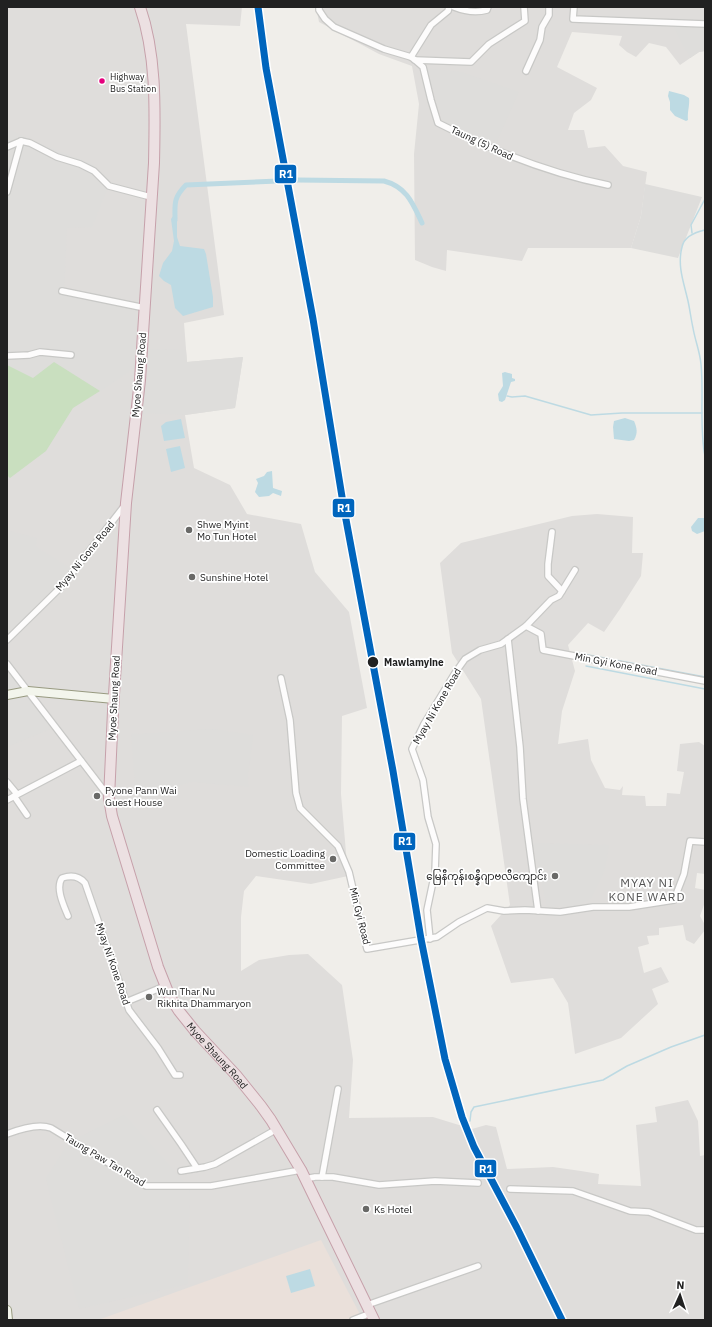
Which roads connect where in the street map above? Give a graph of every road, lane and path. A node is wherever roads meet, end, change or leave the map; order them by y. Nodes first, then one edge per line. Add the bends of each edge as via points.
1 (140, 7) edge
2 (319, 7) edge
3 (449, 7) edge
4 (454, 7) edge
5 (488, 7) edge
6 (524, 7) edge
7 (549, 7) edge
8 (574, 7) edge
9 (705, 24) edge
10 (413, 58) junction
11 (526, 71) dead end
12 (21, 141) junction
13 (7, 147) edge
14 (608, 185) dead end
15 (7, 192) edge
16 (151, 197) junction
17 (62, 291) dead end
18 (145, 308) junction
19 (71, 355) dead end
20 (7, 356) edge
21 (126, 503) junction
22 (552, 532) dead end
23 (575, 570) dead end
24 (562, 591) junction
25 (526, 626) junction
26 (508, 639) junction
27 (7, 640) edge
28 (7, 664) edge
29 (281, 678) dead end
30 (705, 681) edge
31 (28, 691) junction
32 (7, 695) edge
33 (114, 699) junction
34 (81, 760) junction
35 (7, 782) edge
36 (15, 795) junction
37 (109, 798) junction
38 (7, 800) edge
39 (27, 815) dead end
40 (705, 842) edge
41 (538, 911) junction
42 (68, 916) dead end
43 (430, 939) junction
44 (165, 986) junction
45 (126, 1002) junction
46 (180, 1075) dead end
47 (338, 1089) dead end
48 (157, 1110) dead end
49 (277, 1129) junction
50 (7, 1134) edge
51 (197, 1168) junction
52 (181, 1171) dead end
53 (303, 1174) junction
54 (322, 1177) junction
55 (478, 1184) dead end
56 (510, 1188) dead end
57 (705, 1230) edge
58 (478, 1266) dead end
59 (7, 1310) edge
60 (371, 1313) edge
61 (8, 1320) edge
62 (353, 1320) edge

1 - 16 highway, Myoe Shaung Road via 148,33 153,89 155,129
2 - 10 street via 325,19 334,27 384,49
3 - 10 street via 448,11 431,25
4 - 5 street via 465,11 484,11
6 - 10 street via 525,21 489,44 472,62
7 - 11 street via 540,40
8 - 9 street via 573,19
10 - 14 street, Taung (5) Road via 423,67 438,122 528,164 577,179
12 - 13 street
12 - 15 street
12 - 16 street via 87,168 109,186
16 - 18 highway, Myoe Shaung Road
17 - 18 street
18 - 21 highway, Myoe Shaung Road via 140,380
19 - 20 street via 40,352
21 - 27 street, Myay Ni Gone Road via 62,586
21 - 33 highway, Myoe Shaung Road
22 - 24 street via 548,576
23 - 24 street, Myay Ni Kone Road
24 - 25 street, Myay Ni Kone Road
25 - 26 street, Myay Ni Kone Road
25 - 30 street via 542,634 543,650
26 - 41 street via 523,799
26 - 43 street, Myay Ni Kone Road via 465,659 424,724 412,749 423,780 428,816 436,844 435,872 427,910
28 - 31 street
29 - 43 street, Min Gyi Road via 290,720 296,793 300,808 338,846 349,872 367,949
31 - 32 main road
31 - 33 main road
31 - 34 street
33 - 37 highway, Myoe Shaung Road
34 - 36 street
34 - 37 street
35 - 36 street
36 - 38 street
36 - 39 street
37 - 44 highway, Myoe Shaung Road via 130,878
40 - 41 street, Min Gyi Road via 690,841 684,874 674,900 629,907
41 - 43 street, Min Gyi Road via 487,908
42 - 45 street via 60,883 65,877 80,878 85,883
44 - 45 street
44 - 49 highway, Myoe Shaung Road via 179,1011 236,1075
45 - 46 street, Myay Ni Kone Road via 175,1075
47 - 54 street
48 - 51 street
49 - 51 street via 215,1164
49 - 53 highway, Myoe Shaung Road
50 - 53 street, Taung Paw Tan Road via 46,1126 146,1186 211,1186
51 - 52 street
53 - 54 street, Taung Paw Tan Road
53 - 60 highway, Myoe Shaung Road
54 - 55 street, Taung Paw Tan Road via 379,1185 435,1181
56 - 57 street via 573,1192 630,1211 649,1212 696,1230
58 - 60 street
59 - 61 main road
60 - 62 street

